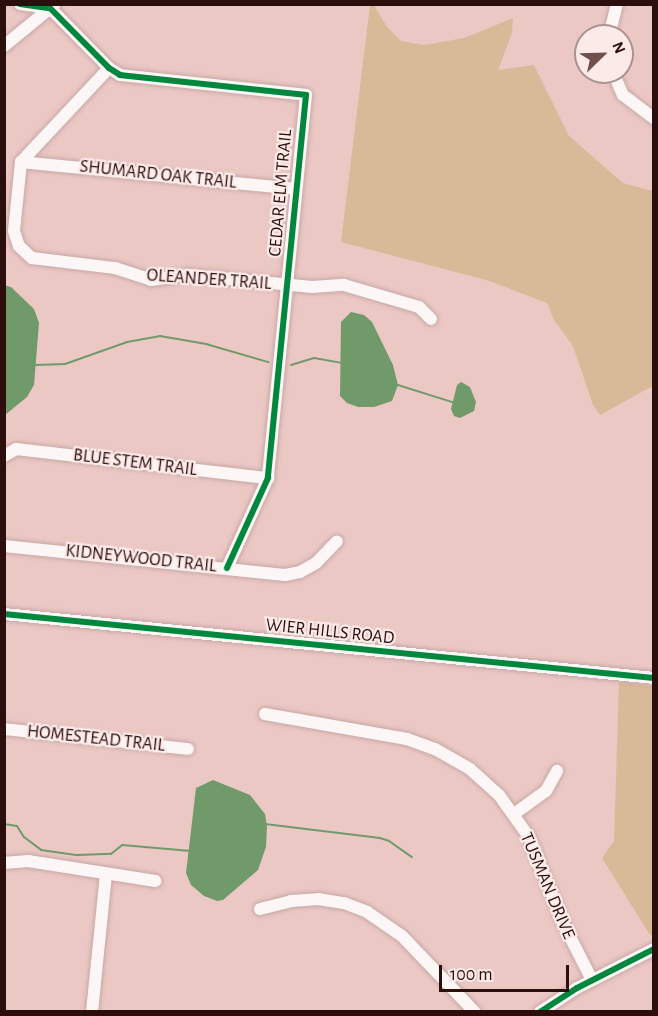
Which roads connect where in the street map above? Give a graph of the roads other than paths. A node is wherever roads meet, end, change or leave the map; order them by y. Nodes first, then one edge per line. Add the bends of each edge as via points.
1 (20, 4) edge
2 (617, 4) edge
3 (52, 6) edge
4 (612, 24) edge
5 (4, 46) edge
6 (109, 68) junction
7 (618, 84) edge
8 (654, 118) edge
9 (21, 162) junction
10 (296, 189) junction
11 (288, 285) junction
12 (431, 319) dead end
13 (4, 456) edge
14 (268, 478) junction
15 (337, 541) dead end
16 (4, 546) edge
17 (227, 568) junction
18 (4, 614) edge
19 (654, 678) edge
20 (265, 714) dead end
21 (4, 729) edge
22 (188, 748) dead end
23 (557, 771) dead end
24 (514, 814) junction
25 (4, 863) edge
26 (106, 874) junction
27 (155, 881) dead end
28 (260, 909) dead end
29 (650, 950) edge
30 (654, 963) edge
31 (592, 980) junction
32 (92, 1011) edge
33 (475, 1011) edge
34 (540, 1011) edge

1 - 3 street
2 - 4 street
3 - 5 street
3 - 6 street, CEDAR ELM TRAIL
6 - 9 street
6 - 10 street, CEDAR ELM TRAIL via 120,75 306,95
7 - 8 street via 623,95
9 - 10 street, SHUMARD OAK TRAIL
9 - 11 street, OLEANDER TRAIL via 14,231 19,246 32,258 115,268 151,280 188,275
10 - 11 street, CEDAR ELM TRAIL
11 - 12 street, OLEANDER TRAIL via 344,285 419,307
11 - 14 street, CEDAR ELM TRAIL
13 - 14 street, BLUE STEM TRAIL via 16,449
14 - 17 street, CEDAR ELM TRAIL
15 - 17 street, KIDNEYWOOD TRAIL via 316,563 300,572 285,575
16 - 17 street, KIDNEYWOOD TRAIL
18 - 19 street, WIER HILLS ROAD
20 - 24 street, TUSMAN DRIVE via 407,739 435,749 470,769
21 - 22 street, HOMESTEAD TRAIL
23 - 24 street via 546,791
24 - 31 street, TUSMAN DRIVE via 534,847 567,931
25 - 26 street via 28,861
26 - 27 street
26 - 32 street
28 - 33 street via 318,899 367,912 402,936
29 - 30 street
29 - 31 street
31 - 34 street

